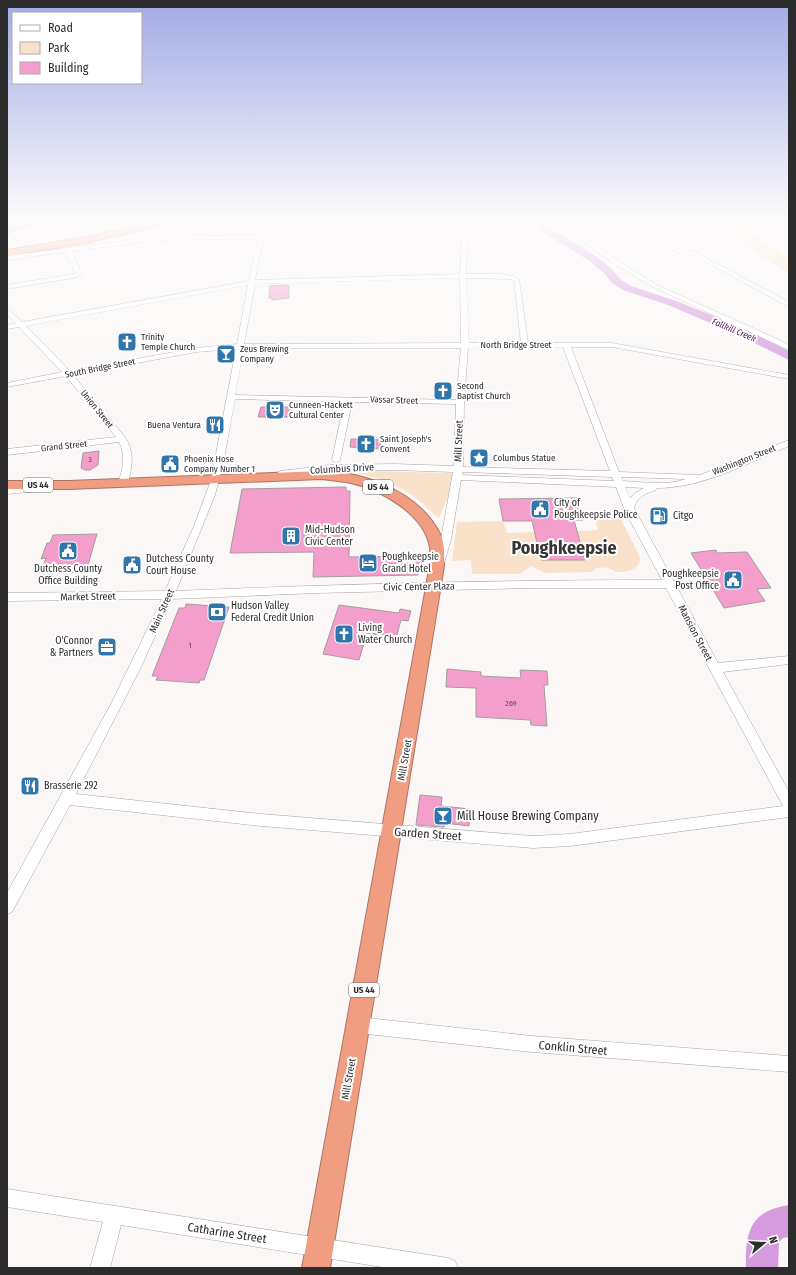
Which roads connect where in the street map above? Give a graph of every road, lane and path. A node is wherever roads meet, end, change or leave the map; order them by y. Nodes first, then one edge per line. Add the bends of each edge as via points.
1 (39, 282) edge
2 (463, 282) edge
3 (517, 282) edge
4 (650, 282) edge
5 (748, 282) edge
6 (252, 283) joint
7 (7, 288) edge
8 (789, 305) edge
9 (7, 311) edge
10 (21, 324) junction
11 (7, 327) edge
12 (465, 345) junction
13 (525, 345) junction
14 (566, 345) junction
15 (240, 346) junction
16 (789, 348) edge
17 (68, 374) junction
18 (789, 377) edge
19 (7, 385) edge
20 (231, 396) junction
21 (349, 399) junction
22 (460, 402) junction
23 (122, 439) junction
24 (789, 443) edge
25 (7, 452) edge
26 (336, 460) dead end
27 (457, 473) junction
28 (267, 476) junction
29 (699, 477) junction
30 (215, 478) junction
31 (617, 480) junction
32 (123, 483) junction
33 (674, 484) junction
34 (7, 485) edge
35 (69, 485) junction
36 (7, 491) edge
37 (629, 508) junction
38 (435, 580) junction
39 (669, 584) junction
40 (169, 594) junction
41 (7, 598) edge
42 (789, 660) edge
43 (714, 668) junction
44 (66, 799) junction
45 (789, 805) edge
46 (789, 810) edge
47 (392, 832) junction
48 (7, 906) edge
49 (358, 1025) junction
50 (789, 1064) edge
51 (7, 1198) edge
52 (114, 1215) junction
53 (318, 1258) edge
54 (100, 1268) edge
55 (448, 1268) edge

1 - 7 street
2 - 12 street, Mill Street
3 - 13 street
4 - 16 street
5 - 8 street
6 - 10 street
6 - 15 street, Main Street
9 - 10 street, Union Street
10 - 11 street
10 - 17 street, Union Street
12 - 13 street, North Bridge Street
12 - 15 street, North Bridge Street
12 - 22 street, Mill Street
13 - 14 street, North Bridge Street
14 - 18 street, North Bridge Street via 626,346
14 - 31 street, Mansion Street
15 - 17 street, South Bridge Street via 197,349
15 - 20 street, Main Street
17 - 19 street, South Bridge Street
17 - 23 street, Union Street
20 - 21 street, Vassar Street
20 - 30 street, Main Street
21 - 22 street, Vassar Street
21 - 26 street
22 - 27 street, Mill Street
23 - 25 street, Grand Street
23 - 32 street, Union Street via 129,458
24 - 29 street, Washington Street
27 - 28 street, Columbus Drive via 402,467 321,469
27 - 31 street, Columbus Drive
27 - 38 street, Mill Street via 446,539
28 - 30 highway, Columbus Drive / US 44
28 - 38 highway, US 44 via 344,478 367,483 393,495 415,511 431,530 437,548
29 - 31 street, Washington Street
29 - 33 street, Washington Street
30 - 32 highway, Columbus Drive / US 44
30 - 40 street, Main Street via 201,523
31 - 33 street, Washington Street
31 - 37 street, Mansion Street
32 - 35 highway, Columbus Drive / US 44
33 - 37 street via 641,493 632,500
34 - 35 highway, Columbus Drive / US 44
35 - 36 street, Columbus Drive
37 - 39 street, Mansion Street
38 - 39 street, Civic Center Plaza via 535,584
38 - 40 street, Civic Center Plaza
38 - 47 highway, Mill Street / US 44
39 - 43 street, Mansion Street
40 - 41 street, Market Street
40 - 44 street, Main Street via 121,698
42 - 43 street
43 - 45 street, Mansion Street
44 - 47 street, Garden Street
44 - 48 street, Main Street
46 - 47 street, Garden Street via 570,840 533,842
47 - 49 highway, Mill Street / US 44
49 - 50 street, Conklin Street via 540,1045
49 - 53 highway, Mill Street / US 44
51 - 52 street, Catharine Street
52 - 53 street, Catharine Street
52 - 54 street
53 - 55 street, Catharine Street

